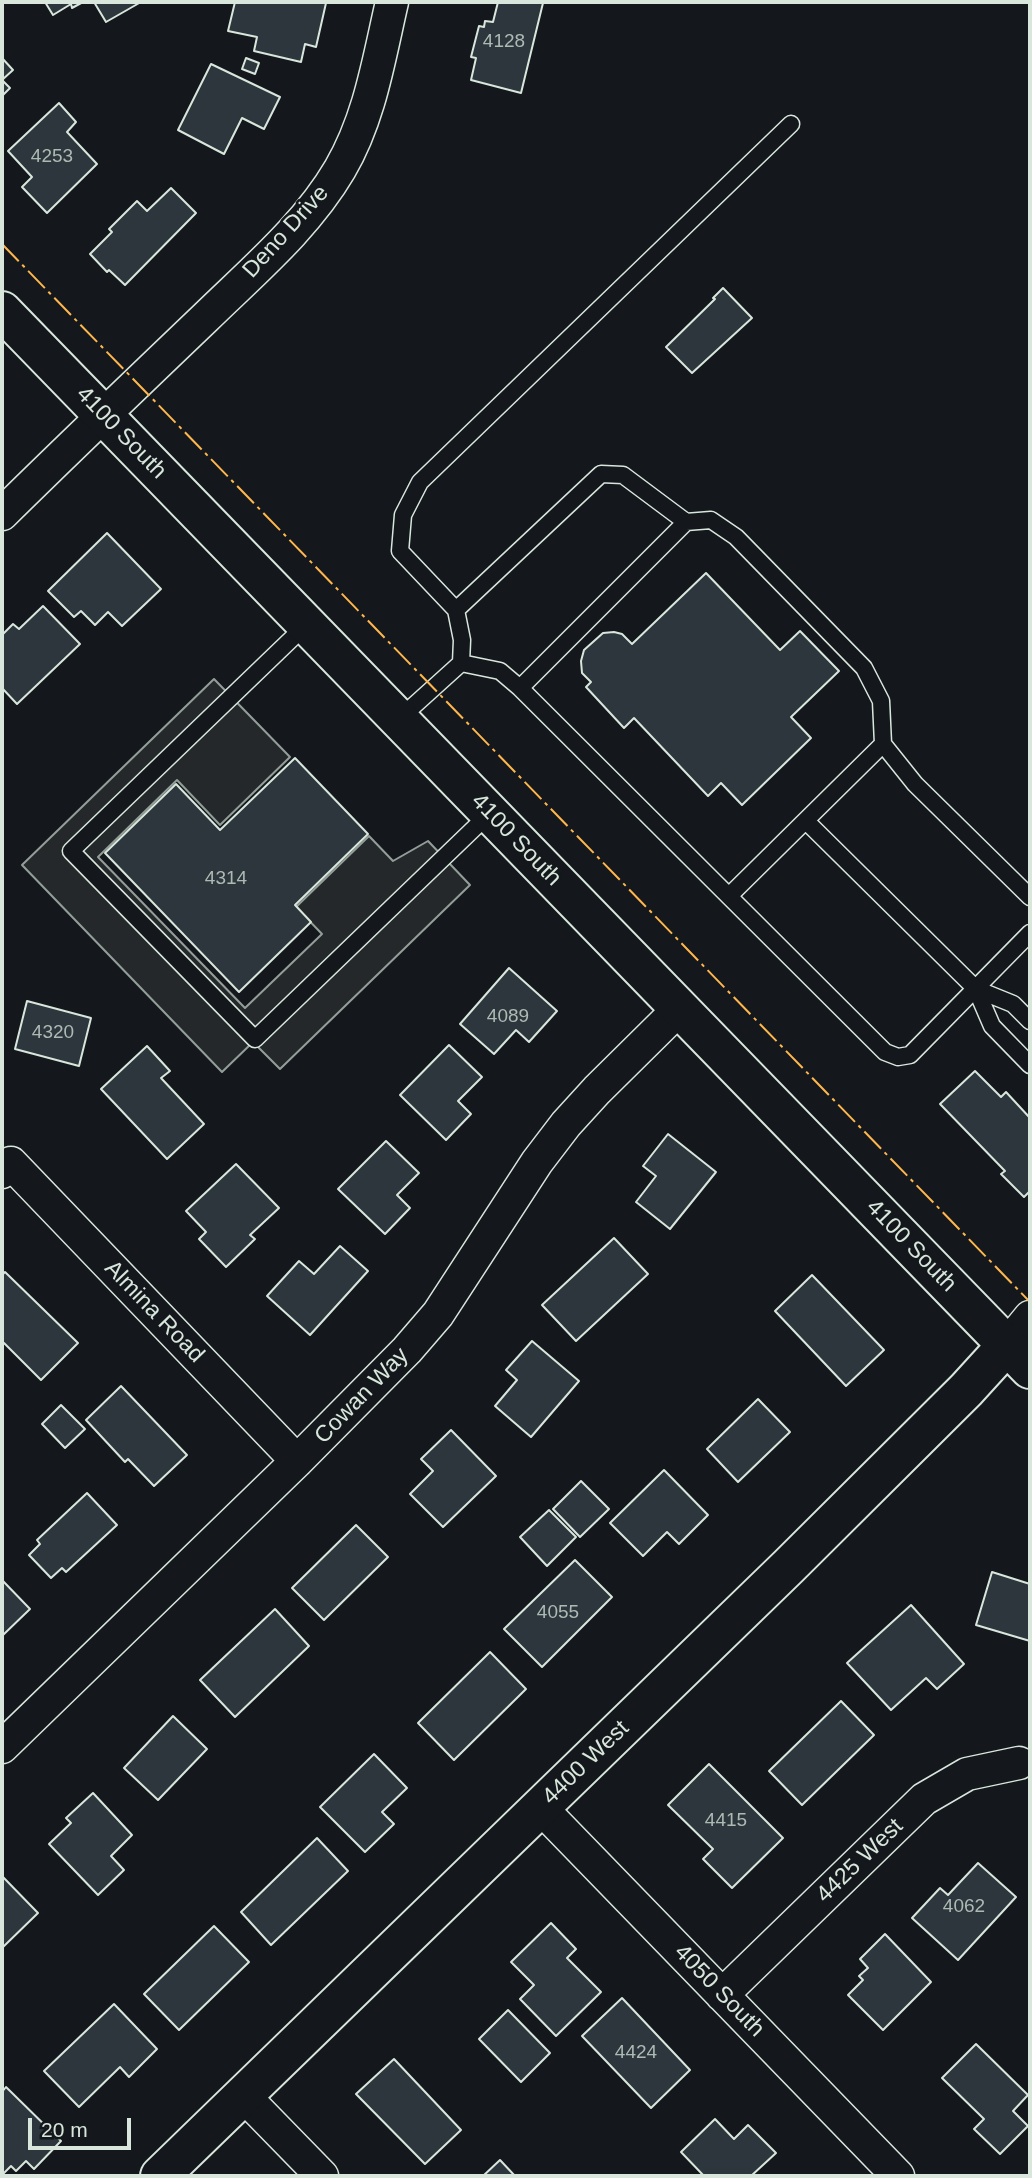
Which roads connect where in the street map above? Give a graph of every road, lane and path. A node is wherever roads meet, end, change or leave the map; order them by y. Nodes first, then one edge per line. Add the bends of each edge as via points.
1 (393, 2) edge
2 (791, 124) dead end
3 (2, 311) edge
4 (103, 415) junction
5 (2, 514) edge
6 (686, 522) junction
7 (456, 610) junction
8 (307, 624) junction
9 (461, 663) junction
10 (520, 688) junction
11 (399, 719) junction
12 (883, 744) junction
13 (490, 813) junction
14 (806, 821) junction
15 (729, 896) junction
16 (1030, 897) edge
17 (1030, 933) edge
18 (976, 989) junction
19 (680, 1008) junction
20 (1030, 1021) edge
21 (1030, 1065) edge
22 (6, 1168) edge
23 (1022, 1344) edge
24 (297, 1461) junction
25 (2, 1747) edge
26 (1019, 1763) dead end
27 (540, 1807) junction
28 (722, 1994) junction
29 (243, 2095) junction
30 (160, 2176) edge
31 (322, 2176) edge
32 (898, 2176) edge

1 - 4 street, Deno Drive via 369,101 341,167 323,195 279,246
2 - 7 lane via 420,482 403,514 400,551
3 - 4 main road, 4100 South
4 - 5 street, Deno Drive
4 - 8 main road, 4100 South
6 - 7 lane via 623,475 601,474
6 - 10 lane
6 - 12 lane via 711,520 736,537 864,667 881,701
7 - 9 lane
8 - 11 main road, 4100 South
8 - 13 lane via 71,851 255,1039
9 - 10 lane via 500,671
9 - 11 lane
10 - 15 lane
11 - 13 main road, 4100 South
12 - 14 lane
12 - 16 lane via 915,784
13 - 19 main road, 4100 South
14 - 15 lane
14 - 18 lane
15 - 18 lane via 885,1052 898,1057 910,1055
17 - 18 lane
18 - 20 lane via 1013,1004
18 - 21 lane via 992,1026
19 - 23 main road, 4100 South
19 - 24 street, Cowan Way via 566,1124 430,1323
22 - 24 street, Almina Road
23 - 27 main road, 4400 West via 956,1400
24 - 25 street, Cowan Way
26 - 28 street, 4425 West via 967,1774 924,1799
27 - 28 street, 4050 South
27 - 29 main road, 4400 West
28 - 32 street, 4050 South
29 - 30 main road, 4400 West
29 - 31 street

